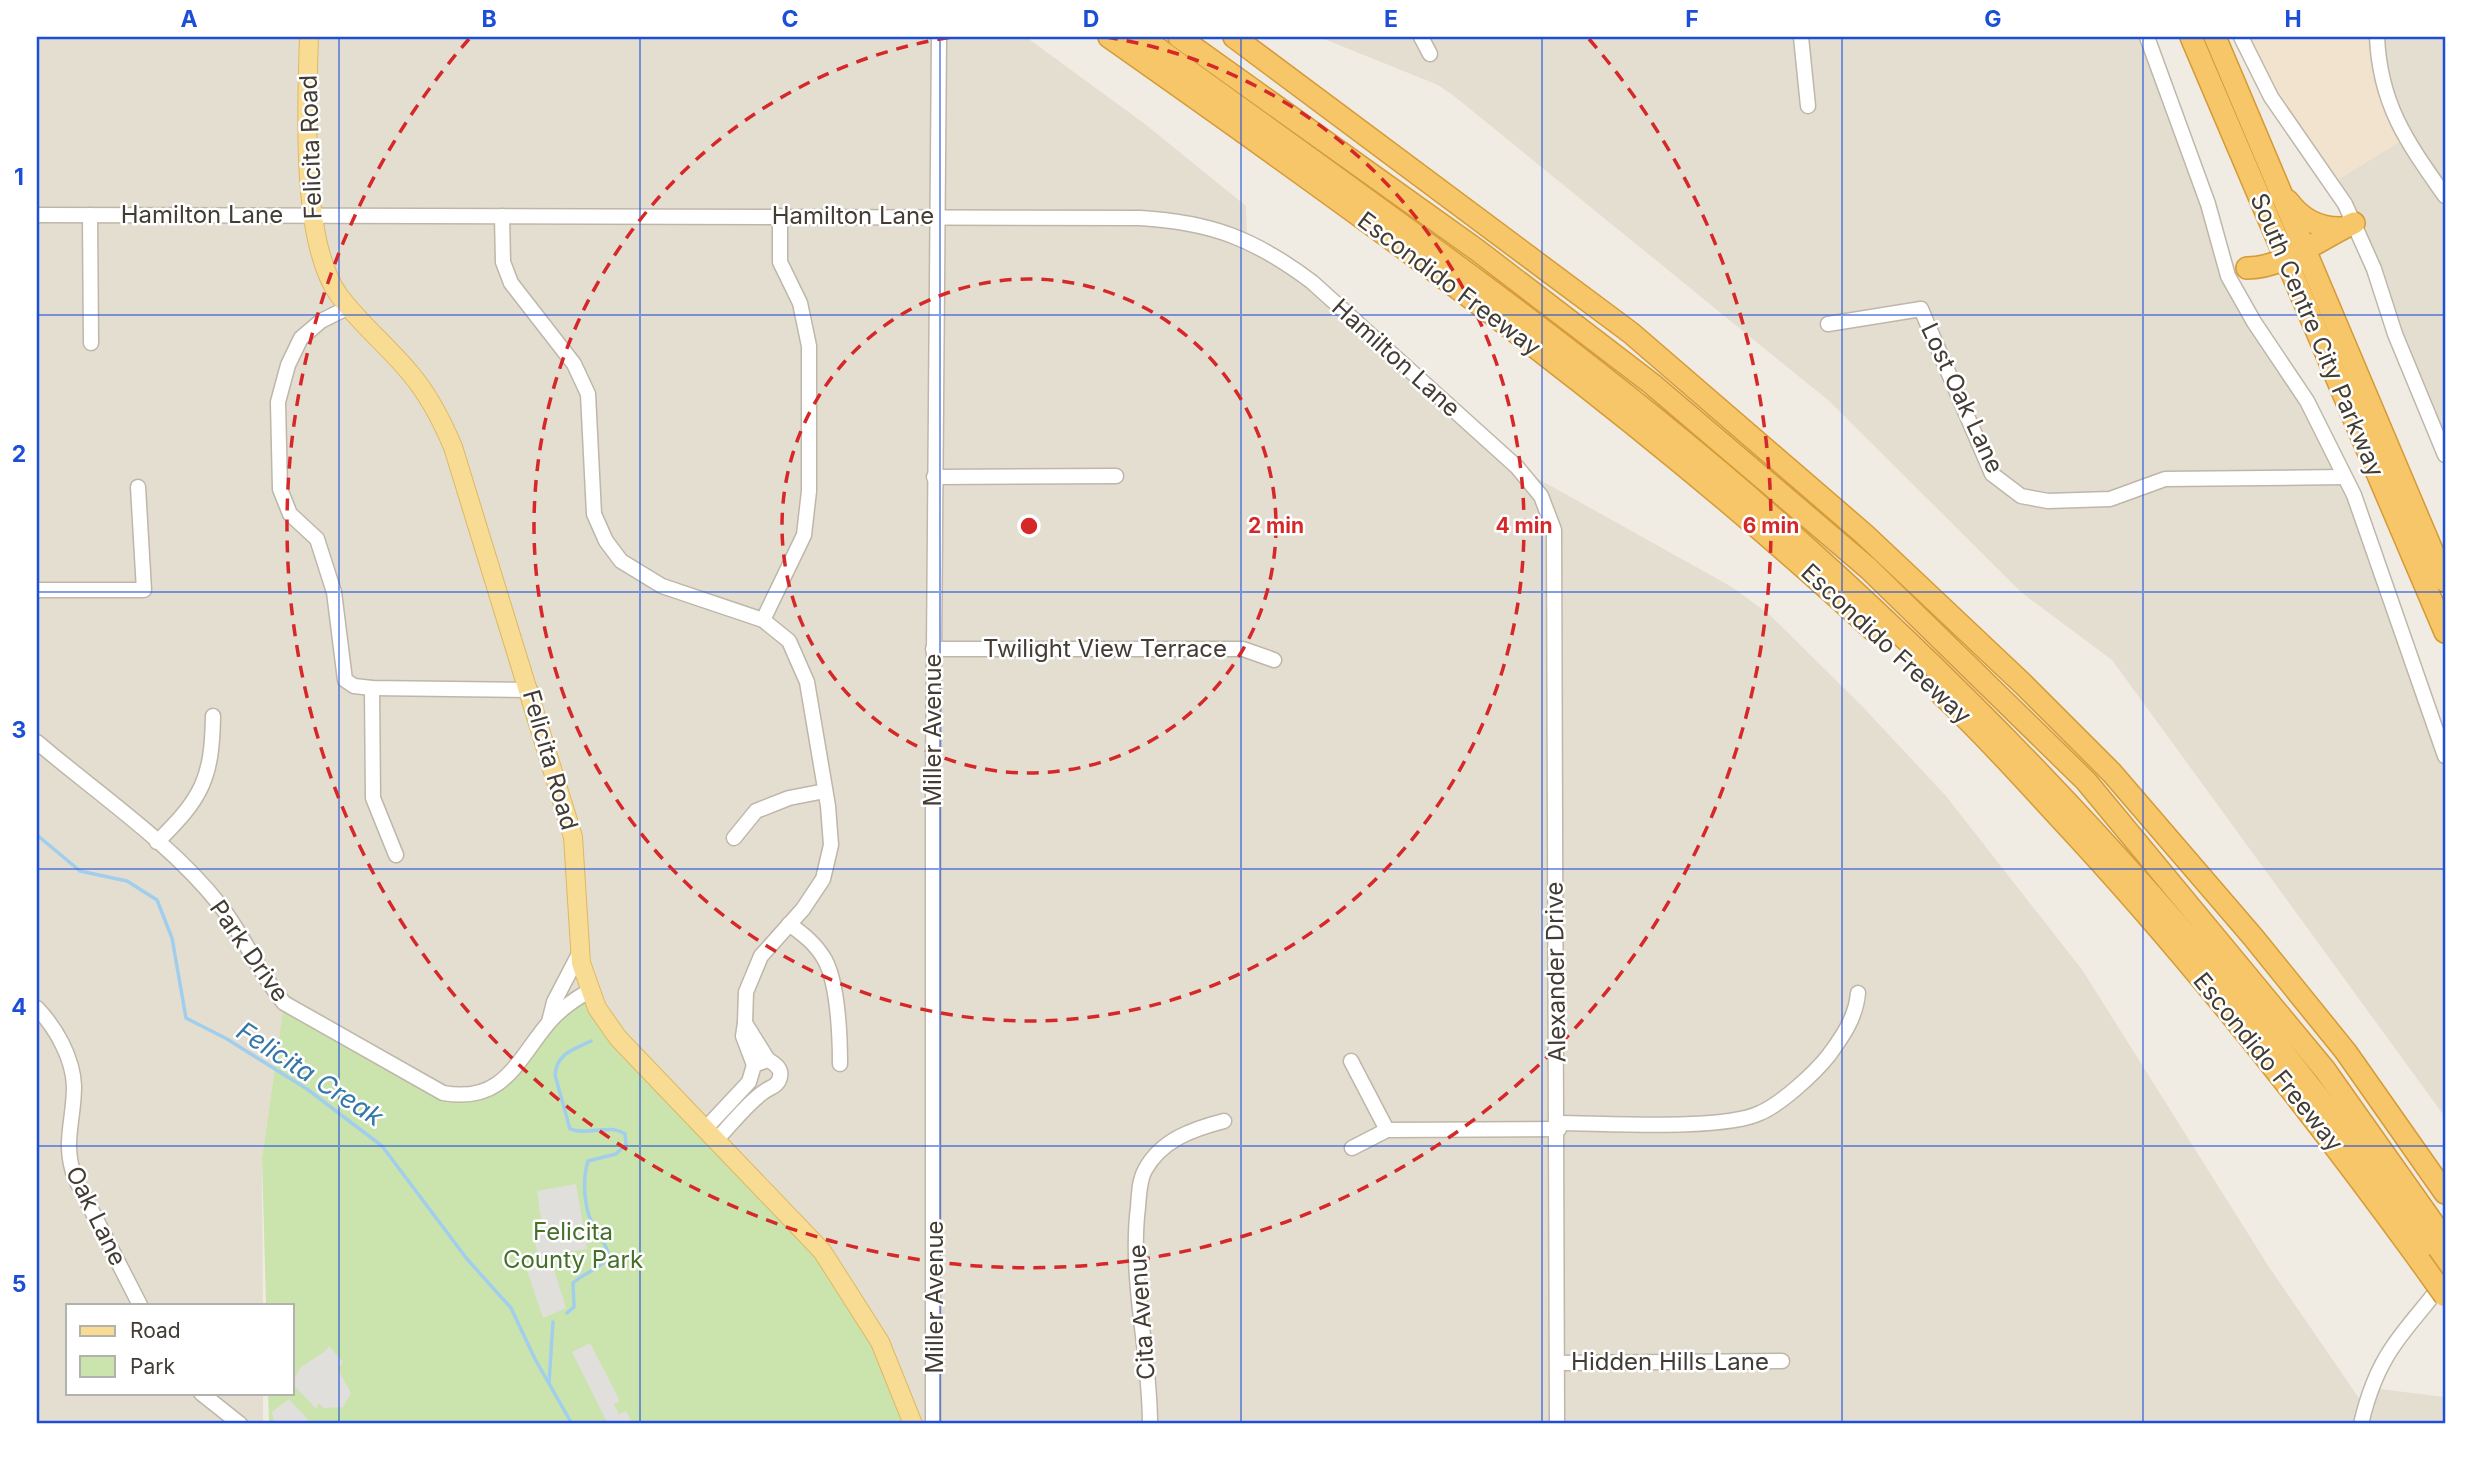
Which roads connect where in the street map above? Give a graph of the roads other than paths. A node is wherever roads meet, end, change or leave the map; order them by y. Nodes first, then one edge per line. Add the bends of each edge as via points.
1 (309, 37) edge
2 (940, 37) edge
3 (1109, 37) edge
4 (1142, 37) edge
5 (1179, 37) edge
6 (1234, 37) edge
7 (1421, 37) edge
8 (1801, 37) edge
9 (2147, 37) edge
10 (2191, 37) edge
11 (2215, 37) edge
12 (2241, 37) edge
13 (2377, 37) edge
14 (1430, 54) dead end
15 (1808, 106) dead end
16 (2280, 191) junction
17 (2445, 196) edge
18 (37, 215) edge
19 (90, 215) junction
20 (312, 216) junction
21 (502, 216) junction
22 (779, 216) junction
23 (936, 216) junction
24 (2349, 226) junction
25 (2302, 245) junction
26 (2282, 253) junction
27 (2245, 271) junction
28 (2299, 294) junction
29 (349, 307) junction
30 (1828, 324) dead end
31 (91, 343) dead end
32 (2445, 455) edge
33 (1116, 476) dead end
34 (934, 477) junction
35 (2344, 477) junction
36 (138, 487) dead end
37 (1552, 520) joint
38 (2445, 581) edge
39 (37, 590) edge
40 (763, 620) junction
41 (2445, 632) edge
42 (933, 649) junction
43 (1274, 660) dead end
44 (372, 688) junction
45 (530, 690) junction
46 (213, 716) dead end
47 (37, 743) edge
48 (2445, 756) edge
49 (825, 791) junction
50 (734, 838) dead end
51 (157, 842) junction
52 (396, 855) dead end
53 (789, 924) junction
54 (580, 952) junction
55 (589, 991) junction
56 (1858, 993) dead end
57 (37, 1009) edge
58 (549, 1023) junction
59 (1351, 1061) dead end
60 (761, 1063) junction
61 (839, 1064) dead end
62 (1224, 1121) dead end
63 (1558, 1126) junction
64 (1387, 1130) junction
65 (712, 1133) junction
66 (1352, 1148) dead end
67 (2445, 1193) edge
68 (2434, 1234) edge
69 (2445, 1271) edge
70 (2445, 1278) edge
71 (2445, 1296) edge
72 (139, 1304) edge
73 (1782, 1361) dead end
74 (1558, 1363) junction
75 (202, 1394) edge
76 (240, 1424) edge
77 (913, 1424) edge
78 (933, 1424) edge
79 (1150, 1424) edge
80 (1557, 1424) edge
81 (2361, 1424) edge

1 - 20 main road, Felicita Road
2 - 23 street, Miller Avenue
3 - 71 highway, Escondido Freeway, bridge via 1609,404 1745,514 1870,627 1952,705 2108,870 2225,1006 2350,1164
4 - 68 highway via 1593,370 1776,520 2027,757 2164,905
5 - 68 highway via 1478,250 1630,367 1877,577 2086,781 2325,1070
6 - 67 highway via 1632,333 1864,534 2023,684 2112,773 2253,937 2346,1052
7 - 14 street
8 - 15 street
9 - 27 street, South Centre City Parkway via 2208,204
10 - 26 highway, South Centre City Parkway
11 - 16 highway, South Centre City Parkway
12 - 24 street via 2271,97 2332,183
13 - 17 street via 2385,98 2404,139
16 - 24 highway via 2308,220 2329,229
16 - 25 highway, South Centre City Parkway
18 - 19 street, Hamilton Lane
19 - 20 street, Hamilton Lane
19 - 31 street
20 - 21 street, Hamilton Lane
20 - 29 main road, Felicita Road via 328,276
21 - 22 street, Hamilton Lane
21 - 40 street via 503,262 511,283 574,364 588,394 594,514 606,541 621,561 662,586
22 - 23 street, Hamilton Lane
22 - 40 street via 780,262 800,303 809,346 809,491 804,535
23 - 34 street, Miller Avenue
23 - 37 street, Hamilton Lane via 1166,219 1212,227 1258,245 1312,282 1517,467 1541,496
24 - 25 highway
24 - 32 street
25 - 26 highway
25 - 38 highway, South Centre City Parkway
26 - 27 highway via 2256,258
26 - 28 highway, South Centre City Parkway
27 - 28 highway
27 - 35 street, South Centre City Parkway via 2254,322 2307,401
28 - 41 highway, South Centre City Parkway
29 - 44 street via 311,328 288,365 278,402 278,479 290,514 317,539 334,592 345,680
29 - 45 main road, Felicita Road via 411,373 444,427
30 - 35 street, Lost Oak Lane via 1921,309 1992,474 2021,496 2048,501 2110,499 2165,479
33 - 34 street
34 - 42 street, Miller Avenue
35 - 48 street, South Centre City Parkway via 2396,610
36 - 39 street via 144,590
37 - 63 street, Alexander Drive via 1556,539
40 - 49 street via 789,641 807,682
42 - 43 street, Twilight View Terrace via 1243,649
42 - 78 street, Miller Avenue
44 - 45 street
44 - 52 street via 373,798
45 - 54 main road, Felicita Road via 573,837
46 - 51 street via 212,759 200,792
47 - 51 street, Park Drive
49 - 50 street via 756,811
49 - 53 street via 831,845 823,879
51 - 58 street, Park Drive via 220,905 268,985 284,1003 443,1093 474,1094 503,1081
53 - 60 street via 761,956 746,992 745,1023
53 - 61 street via 810,940 826,961
54 - 55 main road, Felicita Road
54 - 58 street, Park Drive via 554,1002
55 - 58 street, Park Drive
55 - 65 main road, Felicita Road via 618,1038
56 - 63 street via 1857,1008 1818,1068 1761,1113 1729,1122
57 - 72 street, Oak Lane via 66,1051 74,1085 67,1157
59 - 64 street
60 - 65 street
60 - 65 street via 779,1070 775,1086
62 - 79 street, Cita Avenue via 1189,1130 1165,1146 1141,1182 1136,1279
63 - 64 street
63 - 74 street, Alexander Drive
64 - 66 street
65 - 77 main road, Felicita Road via 785,1209 847,1285 889,1362
68 - 69 highway
70 - 81 street via 2392,1347 2375,1379
73 - 74 street, Hidden Hills Lane
74 - 80 street, Alexander Drive
75 - 76 street

